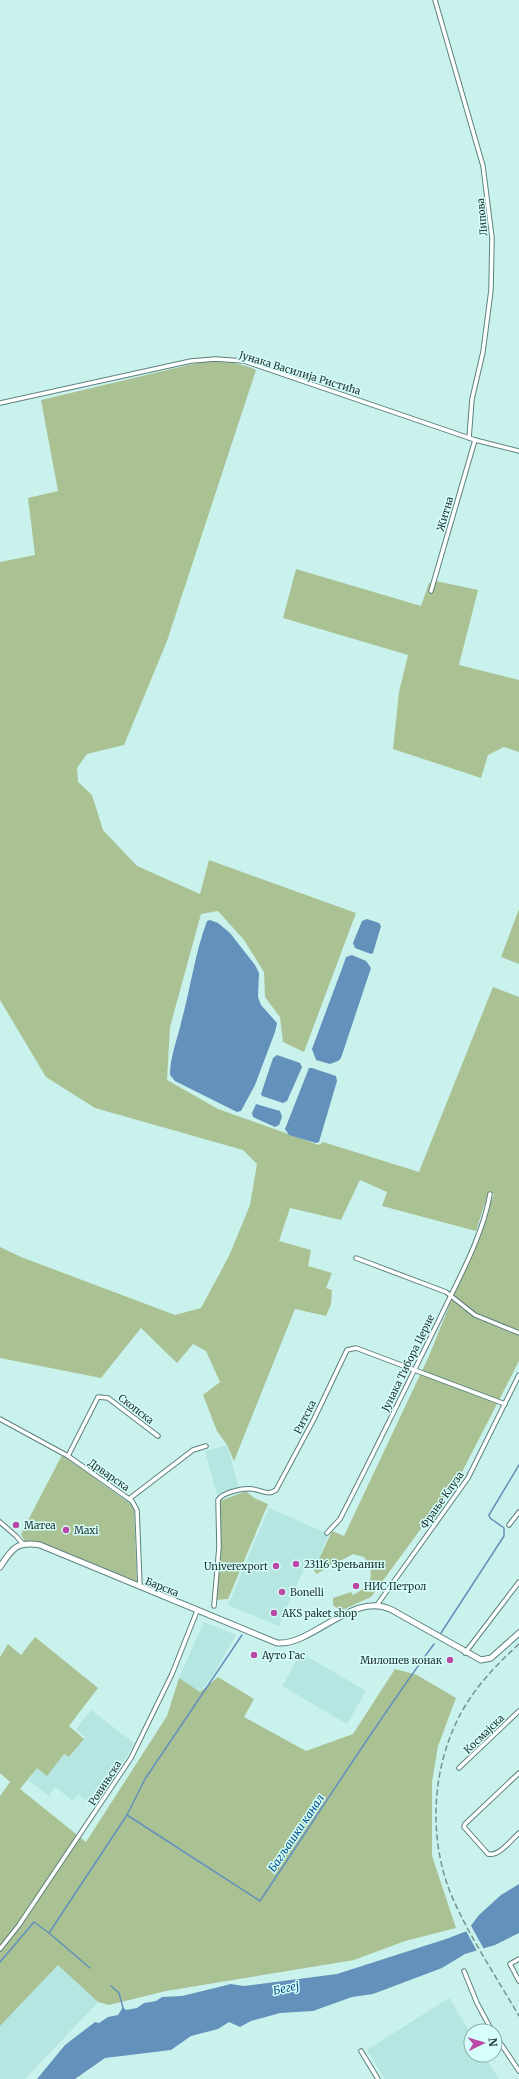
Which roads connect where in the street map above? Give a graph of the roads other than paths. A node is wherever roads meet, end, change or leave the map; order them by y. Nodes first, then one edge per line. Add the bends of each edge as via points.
1 (435, 0) edge
2 (0, 403) edge
3 (469, 438) junction
4 (475, 440) junction
5 (519, 451) edge
6 (431, 591) dead end
7 (490, 1194) dead end
8 (356, 1258) dead end
9 (451, 1295) junction
10 (519, 1334) edge
11 (415, 1369) junction
12 (519, 1376) edge
13 (505, 1404) junction
14 (0, 1419) edge
15 (158, 1436) dead end
16 (206, 1446) dead end
17 (68, 1456) junction
18 (130, 1499) junction
19 (519, 1512) edge
20 (0, 1522) edge
21 (509, 1525) dead end
22 (327, 1533) dead end
23 (23, 1544) junction
24 (0, 1568) edge
25 (519, 1582) edge
26 (140, 1588) junction
27 (377, 1605) junction
28 (214, 1606) dead end
29 (197, 1611) junction
30 (519, 1633) edge
31 (466, 1653) junction
32 (519, 1711) edge
33 (459, 1768) dead end
34 (519, 1773) edge
35 (519, 1833) edge
36 (0, 1949) edge
37 (519, 1959) edge
38 (464, 1971) dead end
39 (519, 1981) edge
40 (488, 2023) edge
41 (503, 2047) edge
42 (361, 2051) dead end
43 (519, 2071) edge
44 (378, 2079) edge

1 - 3 street, Липова via 483,166 492,238 491,290 483,352 472,398
2 - 3 street, Јунака Василија Ристића via 191,361 228,359 244,361
3 - 4 street, Јунака Василија Ристића
4 - 5 street, Јунака Василија Ристића
4 - 6 street, Житна
7 - 9 street, Јунака Тибора Церне via 475,1241
8 - 9 street
9 - 10 street via 475,1315
9 - 11 street, Јунака Тибора Церне
11 - 13 street, Ритска
11 - 22 street, Јунака Тибора Церне via 340,1519
11 - 28 street, Ритска via 356,1348 347,1350 276,1490 267,1493 245,1489 220,1497
12 - 13 street, Фрање Клуза
13 - 27 street, Фрање Клуза via 468,1478
14 - 17 street, Дрварска
15 - 17 street, Скопска via 108,1398 98,1397
16 - 18 street via 194,1450
17 - 18 street, Дрварска
18 - 26 street, Дрварска via 137,1510
19 - 21 street
20 - 23 street
23 - 24 street via 13,1549
23 - 26 street, Барска via 46,1548
25 - 31 street
26 - 29 street, Барска
27 - 29 street, Барска via 360,1607 285,1643 274,1642
27 - 31 street via 391,1610
29 - 36 street, Ровињска via 172,1674 131,1758 19,1925
30 - 31 street via 486,1660 478,1660
32 - 33 street, Космајска
34 - 35 street via 464,1824 465,1830 488,1854 496,1854
37 - 39 street via 510,1964
38 - 40 street
41 - 43 street
42 - 44 street

